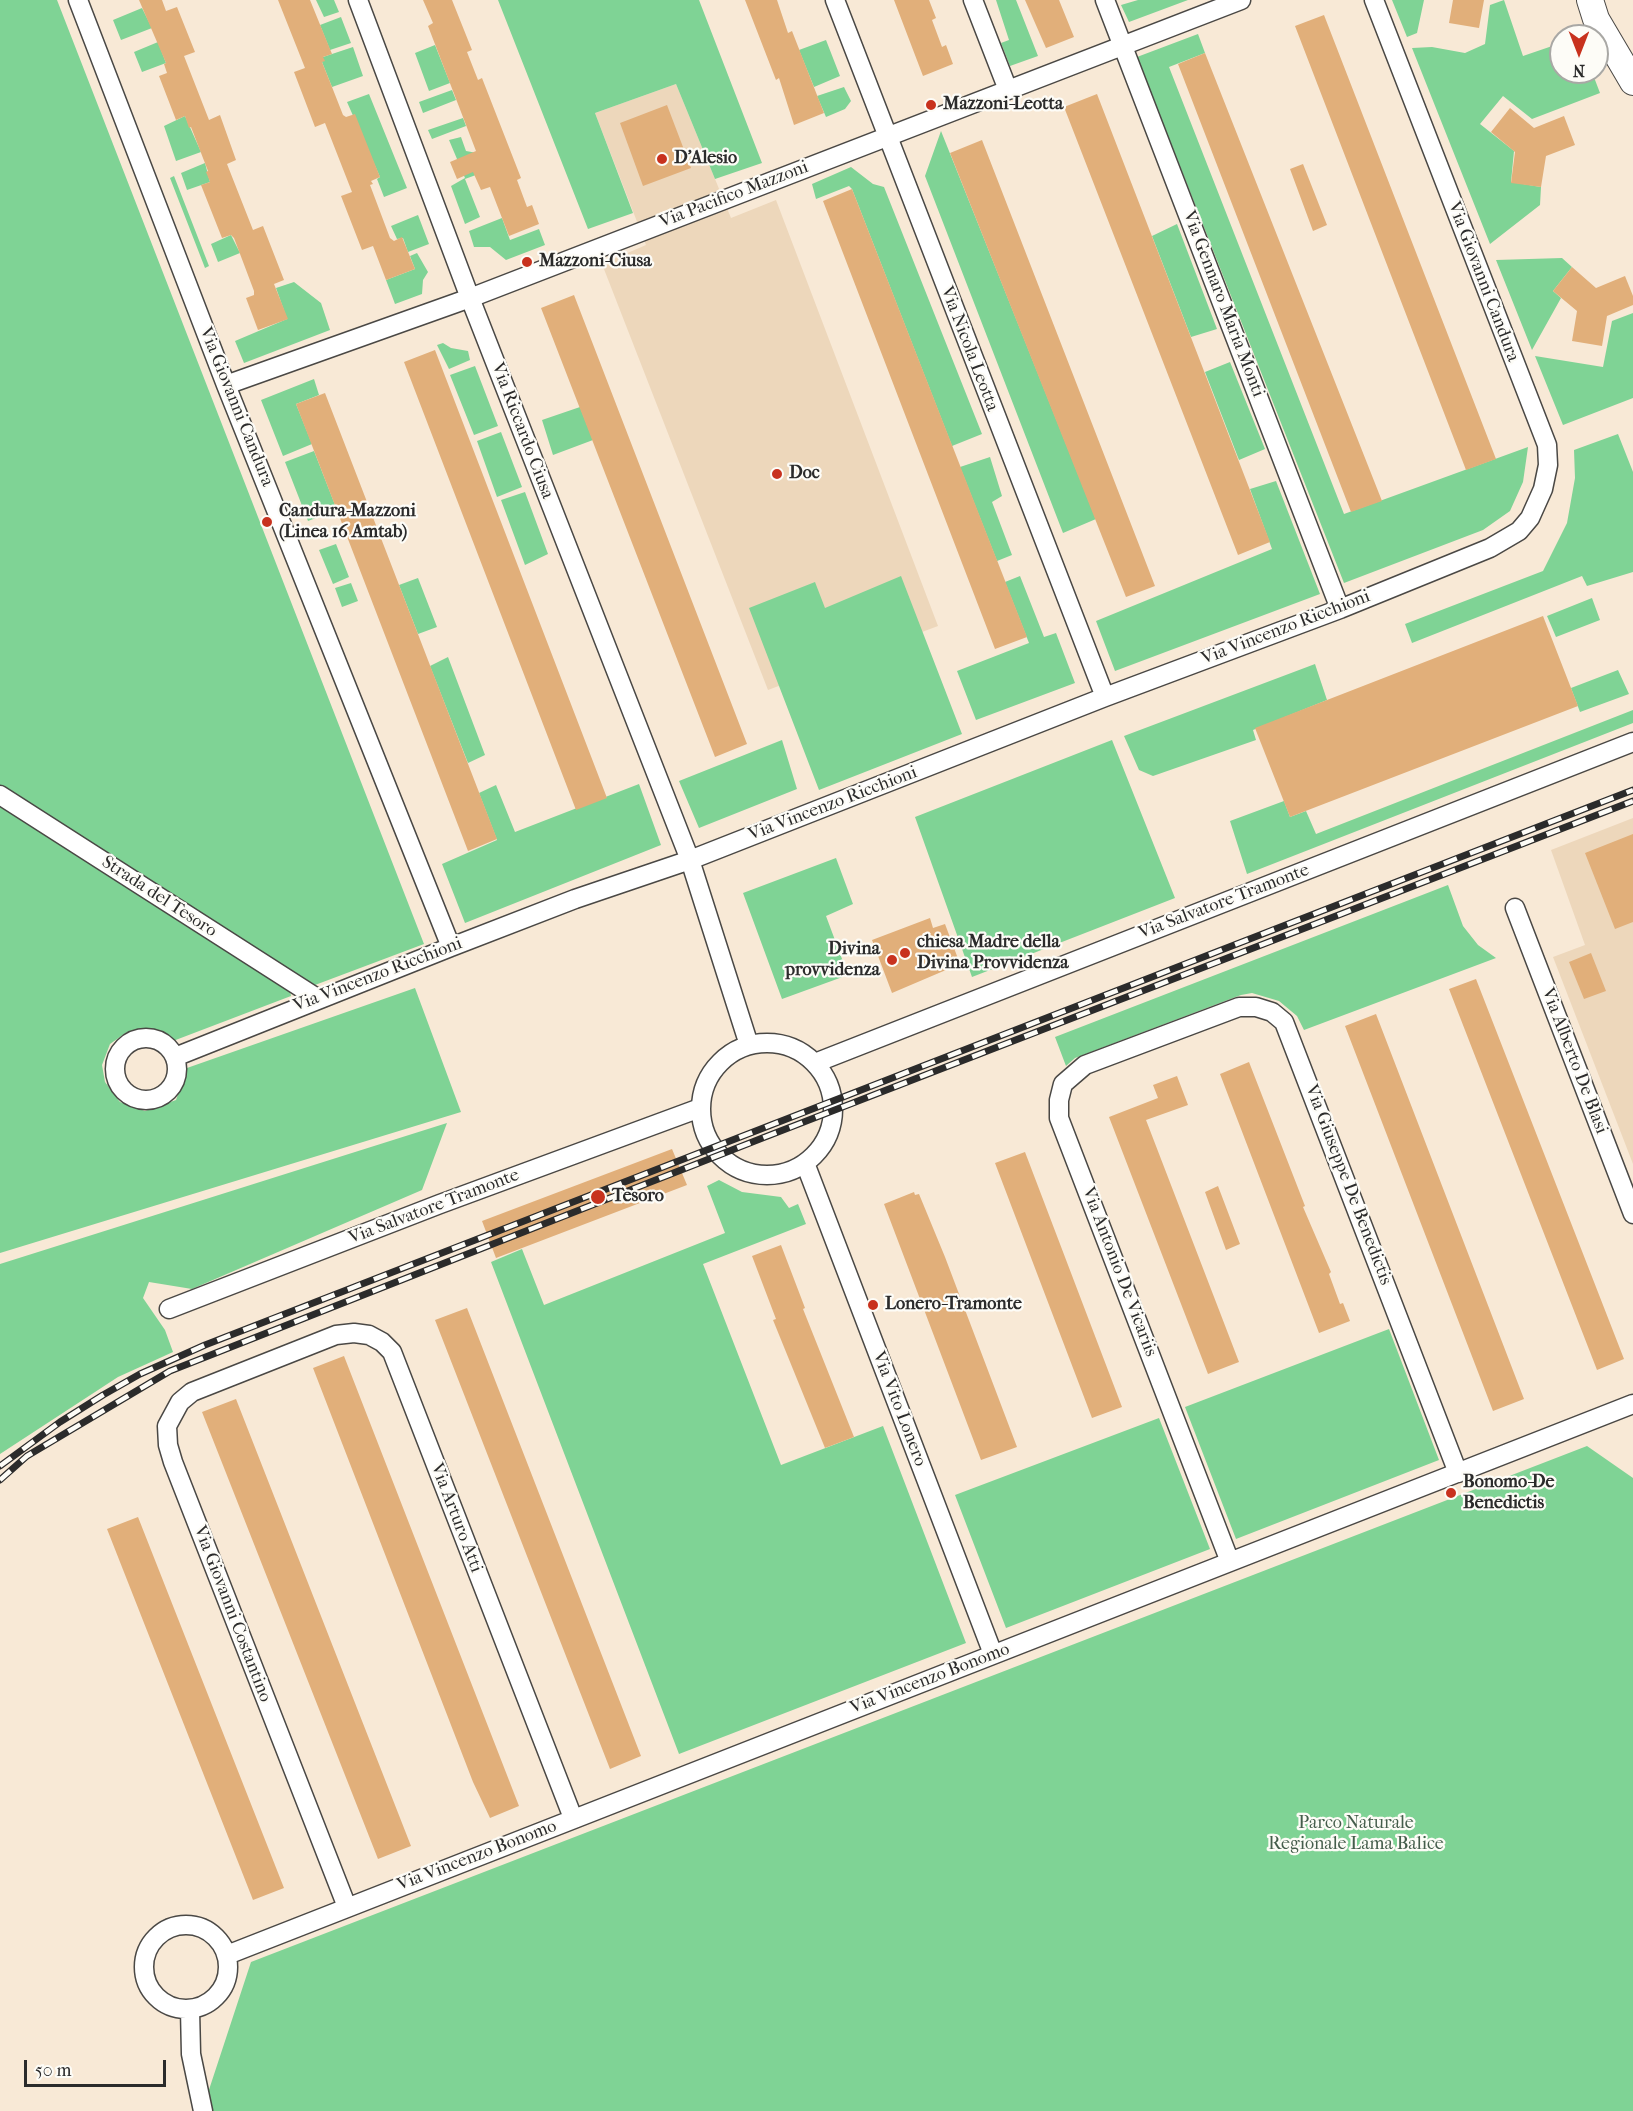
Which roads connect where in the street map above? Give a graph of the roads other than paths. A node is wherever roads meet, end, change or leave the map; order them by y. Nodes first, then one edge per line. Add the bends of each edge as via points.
1 (78, 0) edge
2 (358, 0) edge
3 (835, 0) edge
4 (973, 0) edge
5 (1106, 0) edge
6 (1240, 0) edge
7 (1374, 0) edge
8 (1590, 0) edge
9 (1123, 45) junction
10 (1633, 82) edge
11 (1008, 90) junction
12 (886, 137) junction
13 (470, 298) junction
14 (226, 385) junction
15 (1490, 549) joint
16 (1340, 609) junction
17 (1105, 696) junction
18 (1633, 742) edge
19 (0, 795) edge
20 (690, 860) junction
21 (1515, 908) dead end
22 (451, 947) junction
23 (317, 998) junction
24 (1161, 1036) joint
25 (749, 1045) junction
26 (175, 1057) dead end
27 (815, 1063) junction
28 (700, 1108) junction
29 (805, 1163) junction
30 (1633, 1214) edge
31 (169, 1309) dead end
32 (259, 1366) joint
33 (1633, 1404) edge
34 (1458, 1473) junction
35 (1230, 1562) junction
36 (993, 1654) junction
37 (573, 1818) junction
38 (346, 1907) junction
39 (227, 1955) junction
40 (190, 2009) junction
41 (203, 2111) edge

1 - 14 street, Via Giovanni Candura
2 - 13 street, Via Riccardo Ciusa
3 - 12 street, Via Nicola Leotta
4 - 11 street
5 - 9 street, Via Gennaro Maria Monti
6 - 9 street, Via Pacifico Mazzoni
7 - 15 street, Via Giovanni Candura via 1547,445 1546,477 1530,518 1519,531
8 - 10 main road via 1596,19
9 - 11 street, Via Pacifico Mazzoni
9 - 16 street, Via Gennaro Maria Monti
11 - 12 street, Via Pacifico Mazzoni
12 - 13 street, Via Pacifico Mazzoni
12 - 17 street, Via Nicola Leotta
13 - 14 street, Via Pacifico Mazzoni
13 - 20 street, Via Riccardo Ciusa
14 - 22 street, Via Giovanni Candura
15 - 16 street, Via Vincenzo Ricchioni
16 - 17 street, Via Vincenzo Ricchioni
17 - 20 street, Via Vincenzo Ricchioni
18 - 27 street, Via Salvatore Tramonte
19 - 23 street, Strada del Tesoro
20 - 22 street, Via Vincenzo Ricchioni
20 - 25 street, Via Riccardo Ciusa
21 - 30 street, Via Alberto De Blasi
22 - 23 street, Via Vincenzo Ricchioni
23 - 26 street, Via Vincenzo Ricchioni
24 - 34 street, Via Giuseppe De Benedictis via 1239,1007 1272,1012 1284,1022
24 - 35 street, Via Antonio De Vicariis via 1073,1073 1063,1084 1059,1118
25 - 27 street via 785,1045
25 - 28 street via 714,1068 704,1087
27 - 29 street via 832,1097 832,1117 827,1135
28 - 29 street via 703,1128 712,1146 726,1161 744,1171 784,1173
28 - 31 street, Via Salvatore Tramonte
29 - 36 street, Via Vito Lonero
32 - 37 street, Via Arturo Atti via 336,1335 354,1333 369,1335 392,1352
32 - 38 street, Via Giovanni Costantino via 192,1392 180,1402 167,1426 168,1444
33 - 34 street, Via Vincenzo Bonomo
34 - 35 street, Via Vincenzo Bonomo
35 - 36 street, Via Vincenzo Bonomo
36 - 37 street, Via Vincenzo Bonomo
37 - 38 street, Via Vincenzo Bonomo
38 - 39 street, Via Vincenzo Bonomo
39 - 40 street via 228,1973 221,1990 202,2006
39 - 40 street via 210,1931 189,1925 167,1929 155,1937 143,1964 151,1992 162,2002
40 - 41 street via 191,2054

